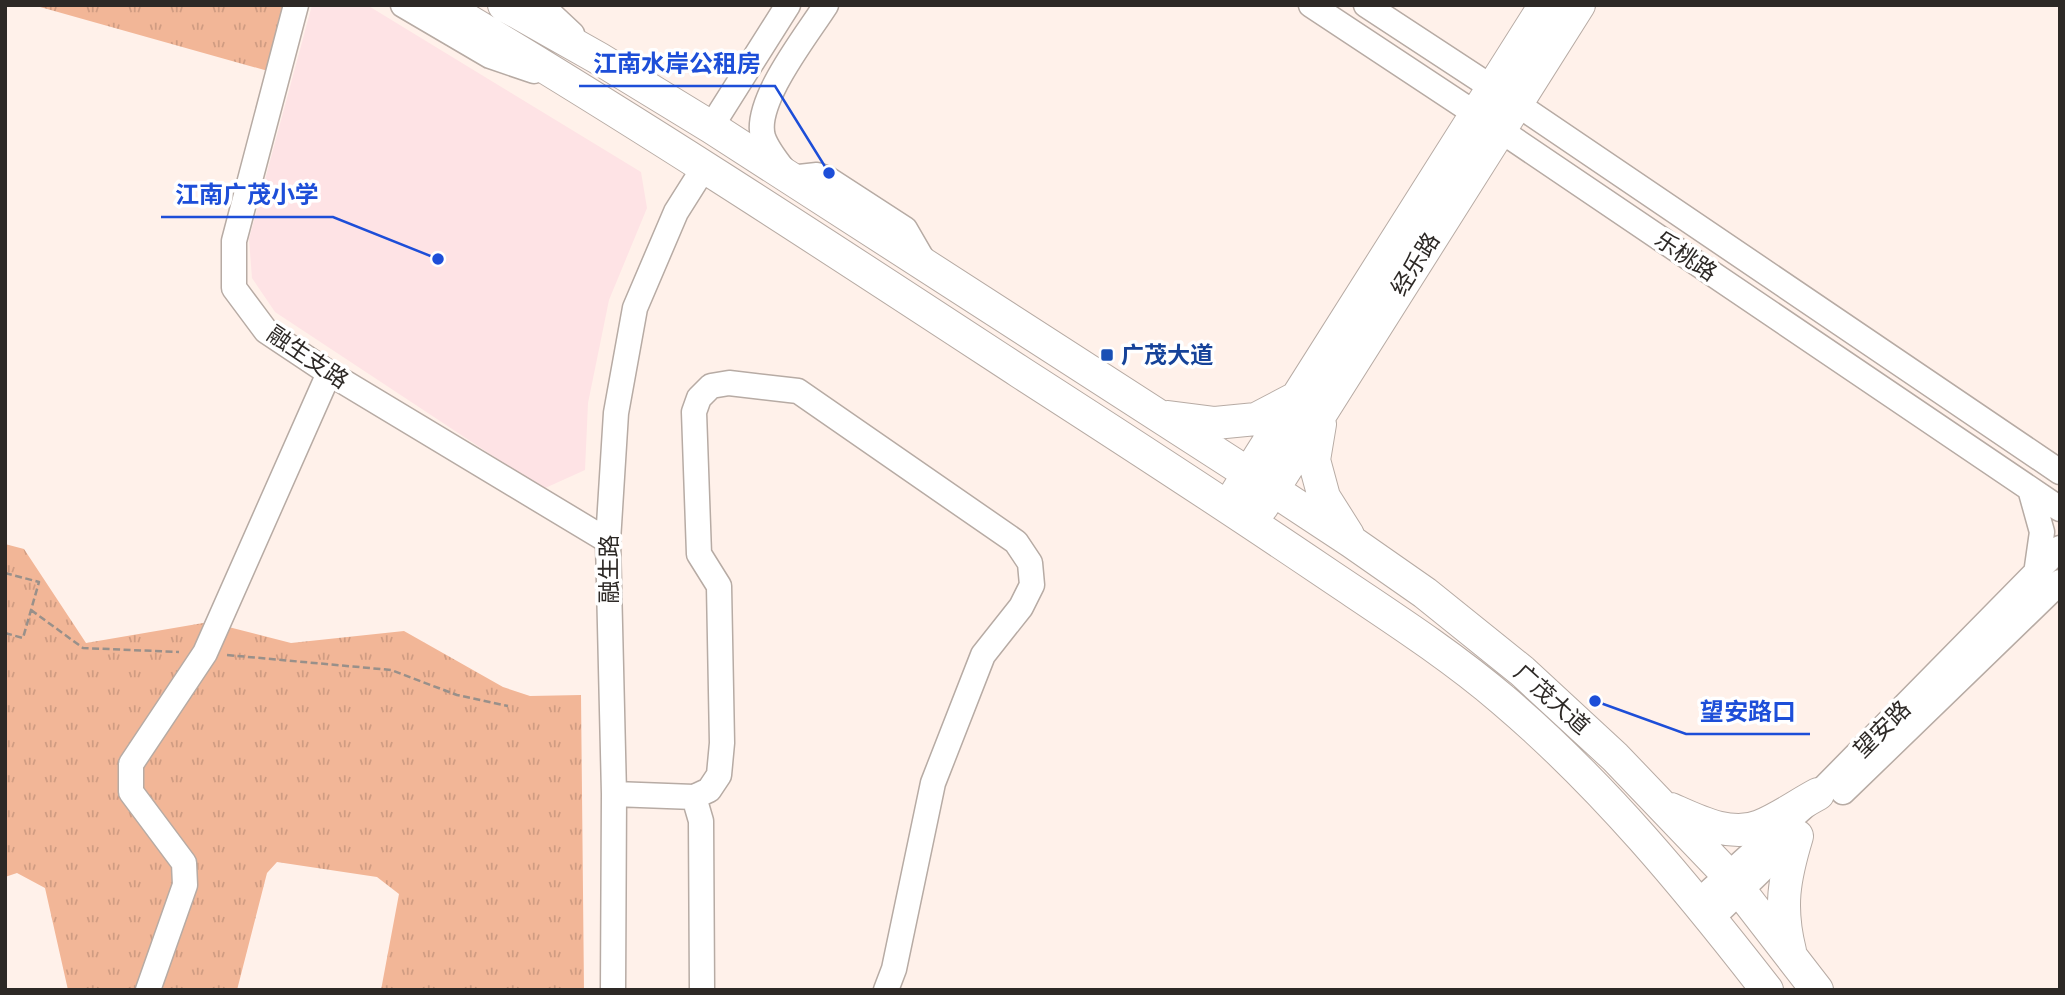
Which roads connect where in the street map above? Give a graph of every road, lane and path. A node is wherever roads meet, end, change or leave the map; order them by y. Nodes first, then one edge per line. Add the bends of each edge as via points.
1 (296, 5) edge
2 (403, 5) edge
3 (442, 5) edge
4 (504, 5) edge
5 (541, 5) edge
6 (788, 5) edge
7 (826, 5) edge
8 (1311, 5) edge
9 (1366, 5) edge
10 (1545, 5) edge
11 (1579, 5) edge
12 (598, 58) junction
13 (578, 86) junction
14 (1496, 109) junction
15 (711, 127) junction
16 (705, 166) junction
17 (790, 178) junction
18 (1044, 342) junction
19 (329, 373) junction
20 (1024, 374) junction
21 (1309, 405) junction
22 (1158, 415) junction
23 (2056, 467) edge
24 (1261, 482) junction
25 (2030, 489) junction
26 (2060, 509) edge
27 (1240, 515) junction
28 (607, 541) junction
29 (1352, 542) junction
30 (2060, 548) edge
31 (5, 572) edge
32 (2036, 575) junction
33 (2060, 582) edge
34 (31, 610) junction
35 (5, 633) edge
36 (205, 653) junction
37 (508, 706) dead end
38 (614, 794) junction
39 (1818, 794) junction
40 (694, 797) junction
41 (1660, 804) junction
42 (1797, 836) junction
43 (1734, 883) junction
44 (1705, 910) junction
45 (1791, 956) junction
46 (148, 990) edge
47 (613, 990) edge
48 (702, 990) edge
49 (886, 990) edge
50 (1767, 990) edge
51 (1816, 990) edge

1 - 19 street, 融生支路 via 234,241 234,289 266,331
2 - 13 street, 广茂大道 via 490,56
3 - 13 main road, 广茂大道
4 - 12 main road, 广茂大道
5 - 12 street, 广茂大道
6 - 15 street
7 - 17 street via 769,94 761,122 770,151
8 - 14 street, 乐桃路
9 - 14 street, 乐桃路
10 - 14 main road, 经乐路
11 - 14 main road, 经乐路
12 - 15 main road, 广茂大道
13 - 16 main road, 广茂大道
14 - 21 main road, 经乐路
14 - 23 street, 乐桃路
14 - 25 street, 乐桃路
15 - 17 main road, 广茂大道
16 - 20 main road, 广茂大道
16 - 28 street, 融生路 via 676,212 635,308 616,412
17 - 18 main road, 广茂大道
18 - 20 main road via 1054,359 1049,373
18 - 22 main road, 广茂大道
19 - 28 street, 融生支路
19 - 36 street
20 - 27 main road, 广茂大道
21 - 22 main road via 1256,419 1215,423
21 - 24 main road, 经乐路
21 - 29 main road via 1314,460 1324,497
22 - 24 main road, 广茂大道
24 - 27 main road, 经乐路
24 - 29 main road, 广茂大道
25 - 26 street, 乐桃路
25 - 32 street via 2042,532
27 - 44 main road, 广茂大道 via 1406,627 1501,698 1595,787
28 - 38 street, 融生路
29 - 41 main road, 广茂大道 via 1522,671
30 - 32 street, 望安路
31 - 34 path via 39,582
32 - 39 street, 望安路
33 - 42 street, 望安路
34 - 35 path via 23,638
34 - 36 path via 83,648
36 - 37 path via 391,670 457,695
36 - 46 street via 131,764 131,792 184,863 185,885
38 - 40 street
38 - 47 street, 融生路
39 - 41 main road via 1759,827 1739,830 1718,827
39 - 43 street, 望安路
40 - 48 street via 701,821
40 - 49 street via 709,790 719,775 722,743 719,586 699,554 696,536 694,412 711,386 729,383 798,391 1016,542 1030,563 1032,585 1021,607 983,655 933,783
41 - 43 main road, 广茂大道
42 - 43 street, 望安路
42 - 45 main road via 1785,876 1783,924
43 - 44 street, 望安路
43 - 45 main road, 广茂大道
44 - 50 main road, 广茂大道
45 - 51 main road, 广茂大道

